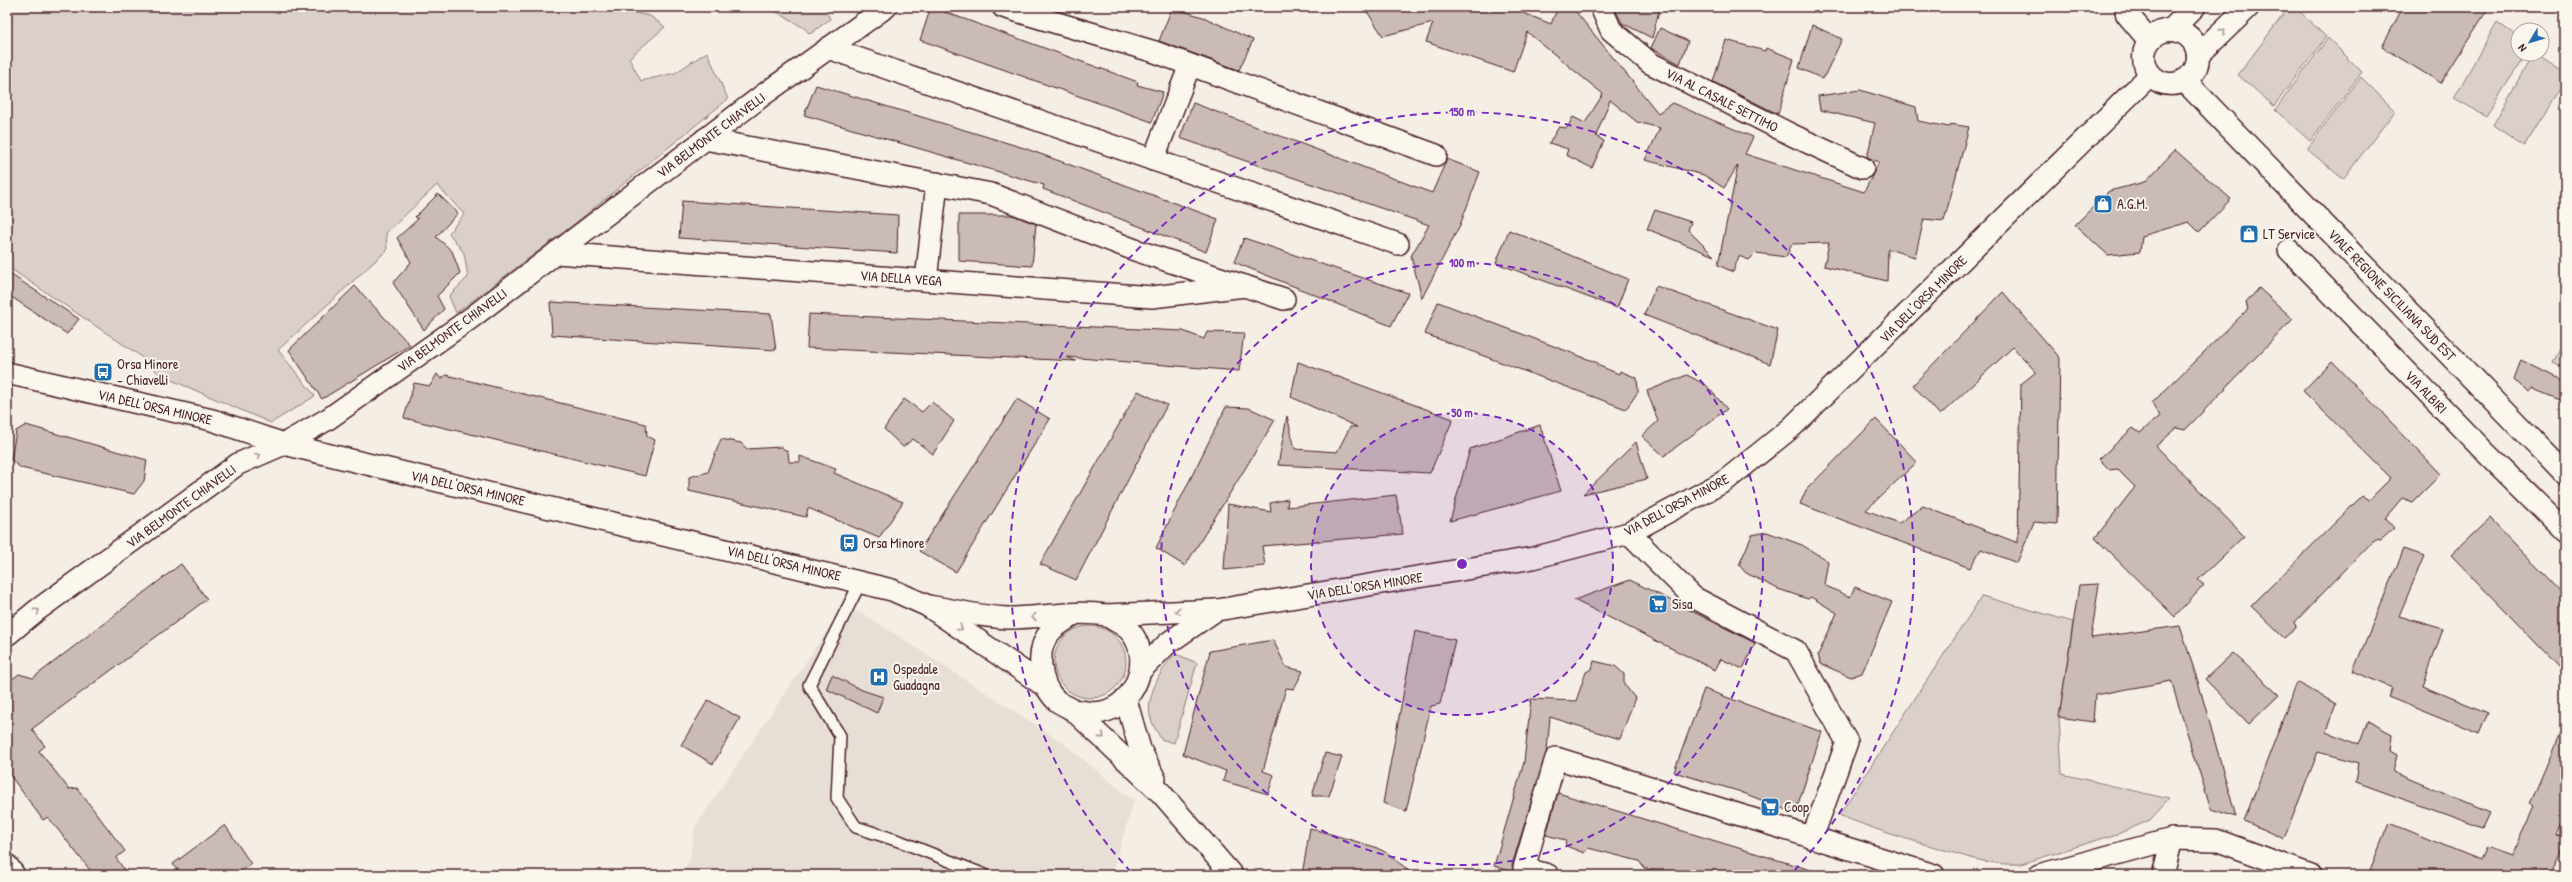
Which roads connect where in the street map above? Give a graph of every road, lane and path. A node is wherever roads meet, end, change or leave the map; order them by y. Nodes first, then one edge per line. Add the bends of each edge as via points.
1 (886, 7) edge
2 (1003, 7) edge
3 (1601, 7) edge
4 (2126, 7) edge
5 (2194, 7) edge
6 (2248, 7) edge
7 (2171, 30) junction
8 (2149, 40) junction
9 (828, 48) junction
10 (2198, 55) junction
11 (1190, 65) junction
12 (2150, 75) junction
13 (2185, 81) junction
14 (705, 140) junction
15 (1436, 155) dead end
16 (1153, 160) junction
17 (1863, 168) dead end
18 (936, 183) junction
19 (1398, 244) dead end
20 (2289, 250) dead end
21 (556, 253) junction
22 (926, 280) junction
23 (1245, 286) junction
24 (1284, 299) dead end
25 (7, 373) edge
26 (284, 444) junction
27 (2565, 474) edge
28 (2565, 531) edge
29 (1629, 533) junction
30 (861, 581) junction
31 (928, 606) junction
32 (1217, 610) junction
33 (1073, 615) junction
34 (1106, 615) junction
35 (7, 635) edge
36 (1141, 670) junction
37 (1046, 687) junction
38 (1126, 700) junction
39 (1073, 710) junction
40 (1161, 793) junction
41 (1812, 838) junction
42 (2172, 839) junction
43 (7, 865) edge
44 (14, 875) edge
45 (985, 875) edge
46 (1232, 875) edge
47 (1548, 875) edge
48 (1934, 875) edge
49 (2039, 875) edge
50 (2163, 875) edge
51 (2311, 875) edge

1 - 9 street, VIA BELMONTE CHIAVELLI
2 - 11 street via 1156,52
3 - 17 street, VIA AL CASALE SETTIMO via 1611,30 1650,63 1752,116
4 - 8 street via 2127,14
5 - 7 street
10 -> 6 street
7 - 8 street via 2156,34
7 - 10 street via 2190,37 2195,43
8 - 12 street via 2143,58
9 - 14 street, VIA BELMONTE CHIAVELLI
9 - 16 street
10 - 13 street via 2196,68
11 - 15 street
11 - 16 street
12 - 13 street via 2166,84
12 - 29 street, VIA DELL'ORSA MINORE via 1791,428 1725,481
13 - 27 street, VIALE REGIONE SICILIANA SUD EST
14 - 18 street
14 - 21 street, VIA BELMONTE CHIAVELLI
16 - 19 street
18 - 22 street
18 - 23 street via 991,194 1135,250
20 - 28 street, VIA ALBIRI
21 - 22 street, VIA DELLA VEGA
21 - 26 street, VIA BELMONTE CHIAVELLI via 471,318 341,409
22 - 23 street, VIA DELLA VEGA via 1152,297
23 - 24 street
25 - 26 street, VIA DELL'ORSA MINORE via 212,420
26 - 30 street, VIA DELL'ORSA MINORE
35 -> 26 street, VIA BELMONTE CHIAVELLI via 238,464
29 - 32 street, VIA DELL'ORSA MINORE via 1533,558
29 - 41 street via 1693,597 1796,651 1847,742
30 - 31 street, VIA DELL'ORSA MINORE via 892,590
30 - 45 lane via 809,685 840,736 837,798 856,827
33 -> 31 street via 1006,618
31 -> 37 street
32 -> 34 street, VIA DELL'ORSA MINORE
32 - 36 street via 1168,644
33 - 34 street via 1090,612
33 - 37 street via 1051,631 1042,649 1042,677
34 - 36 street via 1129,631 1140,651
36 - 38 street via 1137,683
37 - 39 street via 1057,701
38 - 39 street via 1110,710 1094,714
38 - 40 street via 1140,749
39 -> 40 street
40 - 46 street
41 - 47 street via 1556,758 1524,868
41 - 48 street
42 - 49 street
42 - 50 street
42 - 51 street via 2216,840
43 - 44 street

